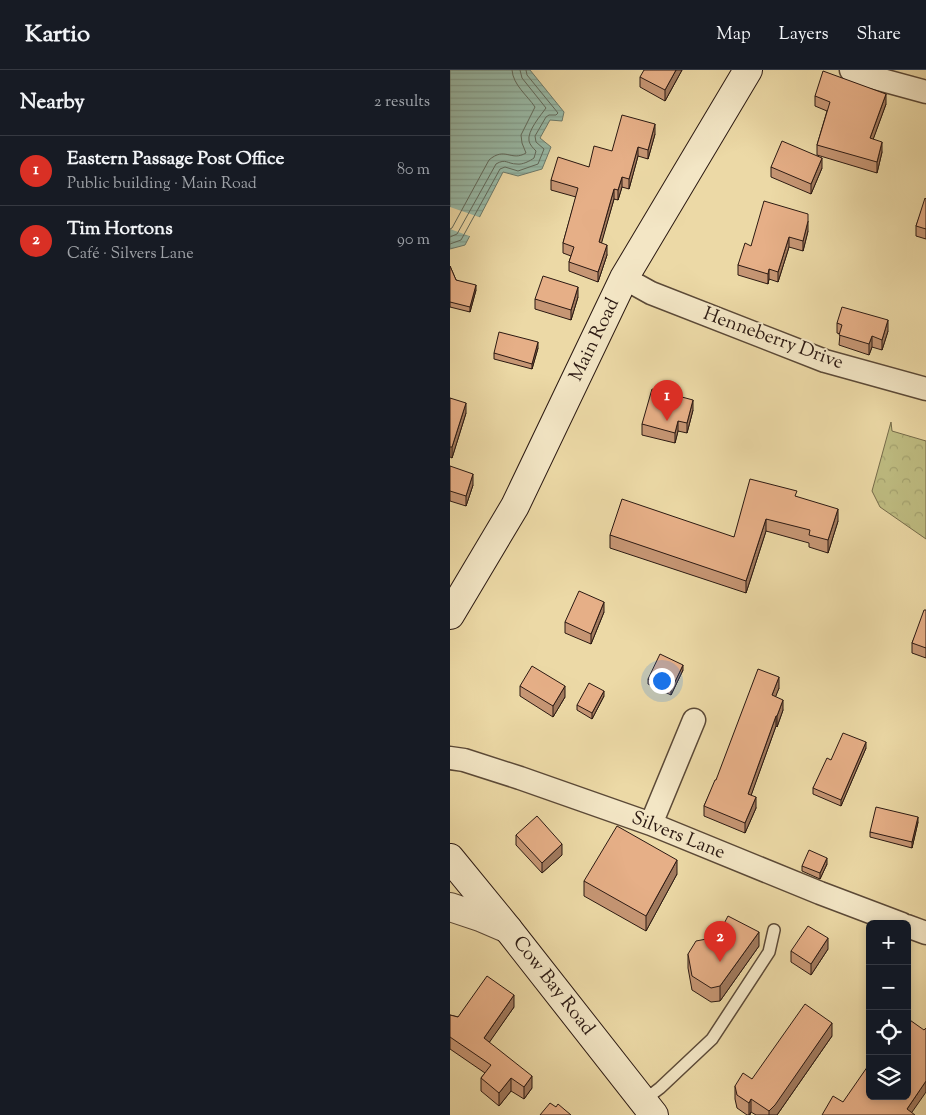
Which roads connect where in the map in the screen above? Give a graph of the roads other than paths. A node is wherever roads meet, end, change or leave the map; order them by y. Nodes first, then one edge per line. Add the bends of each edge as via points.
1 (748, 70) edge
2 (850, 70) edge
3 (926, 92) edge
4 (624, 278) junction
5 (926, 389) edge
6 (450, 615) edge
7 (694, 720) dead end
8 (450, 758) edge
9 (651, 824) junction
10 (450, 858) edge
11 (450, 907) edge
12 (891, 920) edge
13 (911, 927) edge
14 (508, 929) junction
15 (774, 930) dead end
16 (926, 933) edge
17 (649, 1108) edge

1 - 4 main road, Main Road
2 - 3 street
4 - 5 street, Henneberry Drive via 651,293 825,360
4 - 6 main road, Main Road via 515,506
7 - 9 street
8 - 9 street, Silvers Lane via 520,778
9 - 12 street, Silvers Lane
10 - 14 main road, Cow Bay Road
11 - 14 main road
13 - 16 street
14 - 17 main road, Cow Bay Road
15 - 17 lane via 769,952 712,1039 674,1075

